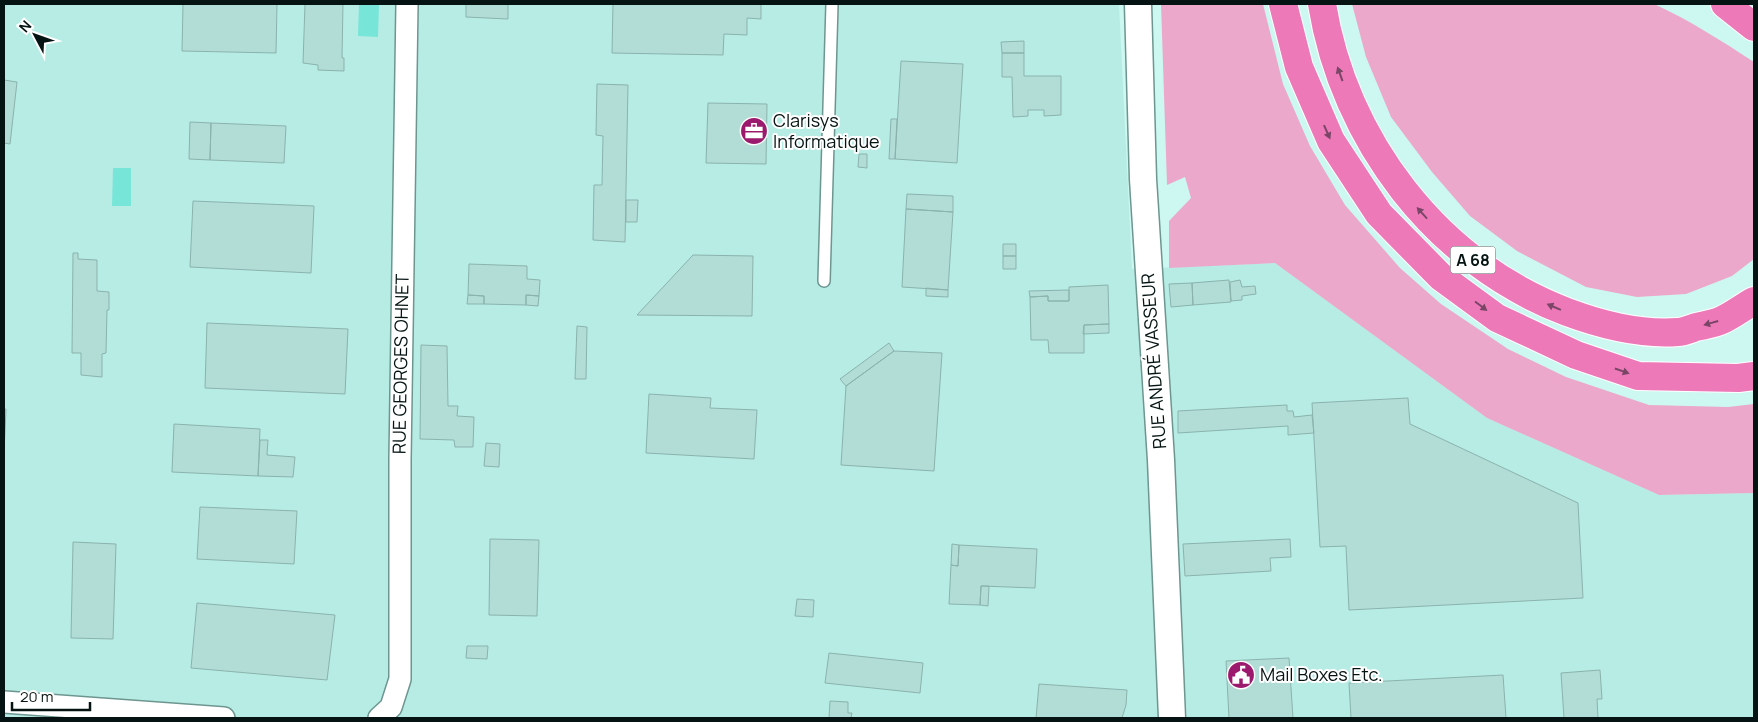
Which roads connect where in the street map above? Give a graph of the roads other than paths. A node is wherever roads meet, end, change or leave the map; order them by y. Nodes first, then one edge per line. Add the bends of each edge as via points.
1 (408, 4) edge
2 (832, 4) edge
3 (1138, 4) edge
4 (1283, 4) edge
5 (1322, 4) edge
6 (1725, 4) edge
7 (1754, 27) edge
8 (824, 281) dead end
9 (1754, 301) edge
10 (1754, 376) edge
11 (4, 702) edge
12 (224, 718) edge
13 (379, 718) edge
14 (1172, 718) edge

1 - 13 street, RUE GEORGES OHNET via 400,460 400,679 391,707
2 - 8 lane
3 - 14 street, RUE ANDRÉ VASSEUR via 1143,179 1161,460
4 -> 10 highway, A 68 via 1299,67 1331,140 1379,214 1441,277 1497,318 1576,355 1638,376
9 -> 5 highway, A 68 via 1720,320 1679,332 1629,330 1590,321 1505,282 1464,253 1422,214 1391,173 1361,125 1339,74 1326,32
6 - 7 highway
11 - 12 street

